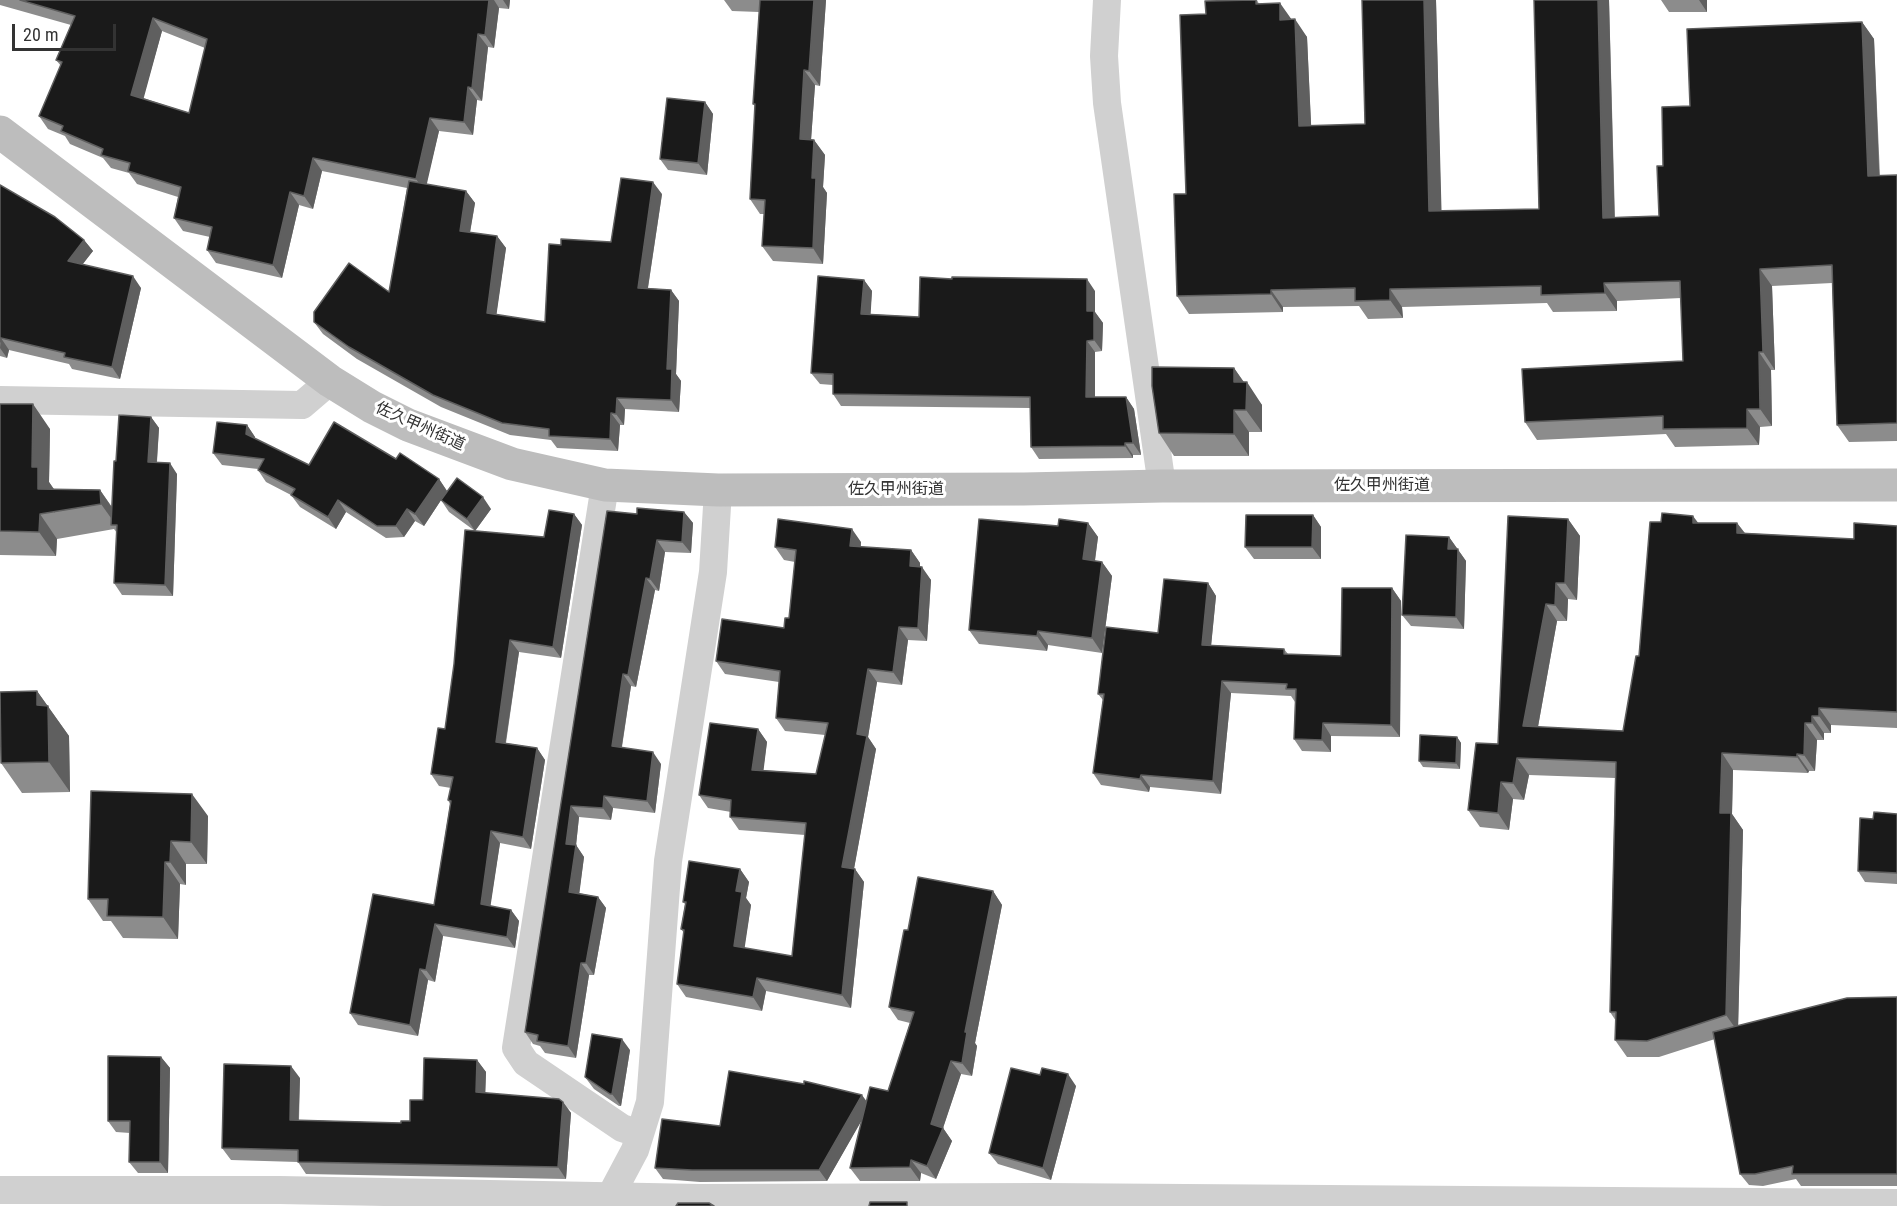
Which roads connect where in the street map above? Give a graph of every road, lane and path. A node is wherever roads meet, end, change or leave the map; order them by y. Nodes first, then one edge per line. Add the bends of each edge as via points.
1 (1107, 0) edge
2 (0, 132) edge
3 (330, 381) junction
4 (0, 399) edge
5 (605, 485) junction
6 (1897, 485) edge
7 (1162, 486) junction
8 (718, 490) junction
9 (640, 1134) junction
10 (8, 1195) edge
11 (606, 1201) edge
12 (1386, 1203) edge
13 (1897, 1203) edge

1 - 7 street via 1107,103
2 - 3 street, 佐久甲州街道
3 - 4 street via 302,405
3 - 5 street, 佐久甲州街道 via 372,407 455,444 512,464
5 - 8 street, 佐久甲州街道
5 - 9 street via 516,1048 526,1063 622,1128
6 - 7 street, 佐久甲州街道
7 - 8 street, 佐久甲州街道
8 - 9 street via 713,572 668,861 650,1102
9 - 11 street
10 - 11 street via 280,1190
11 - 12 street via 700,1198
12 - 13 street

